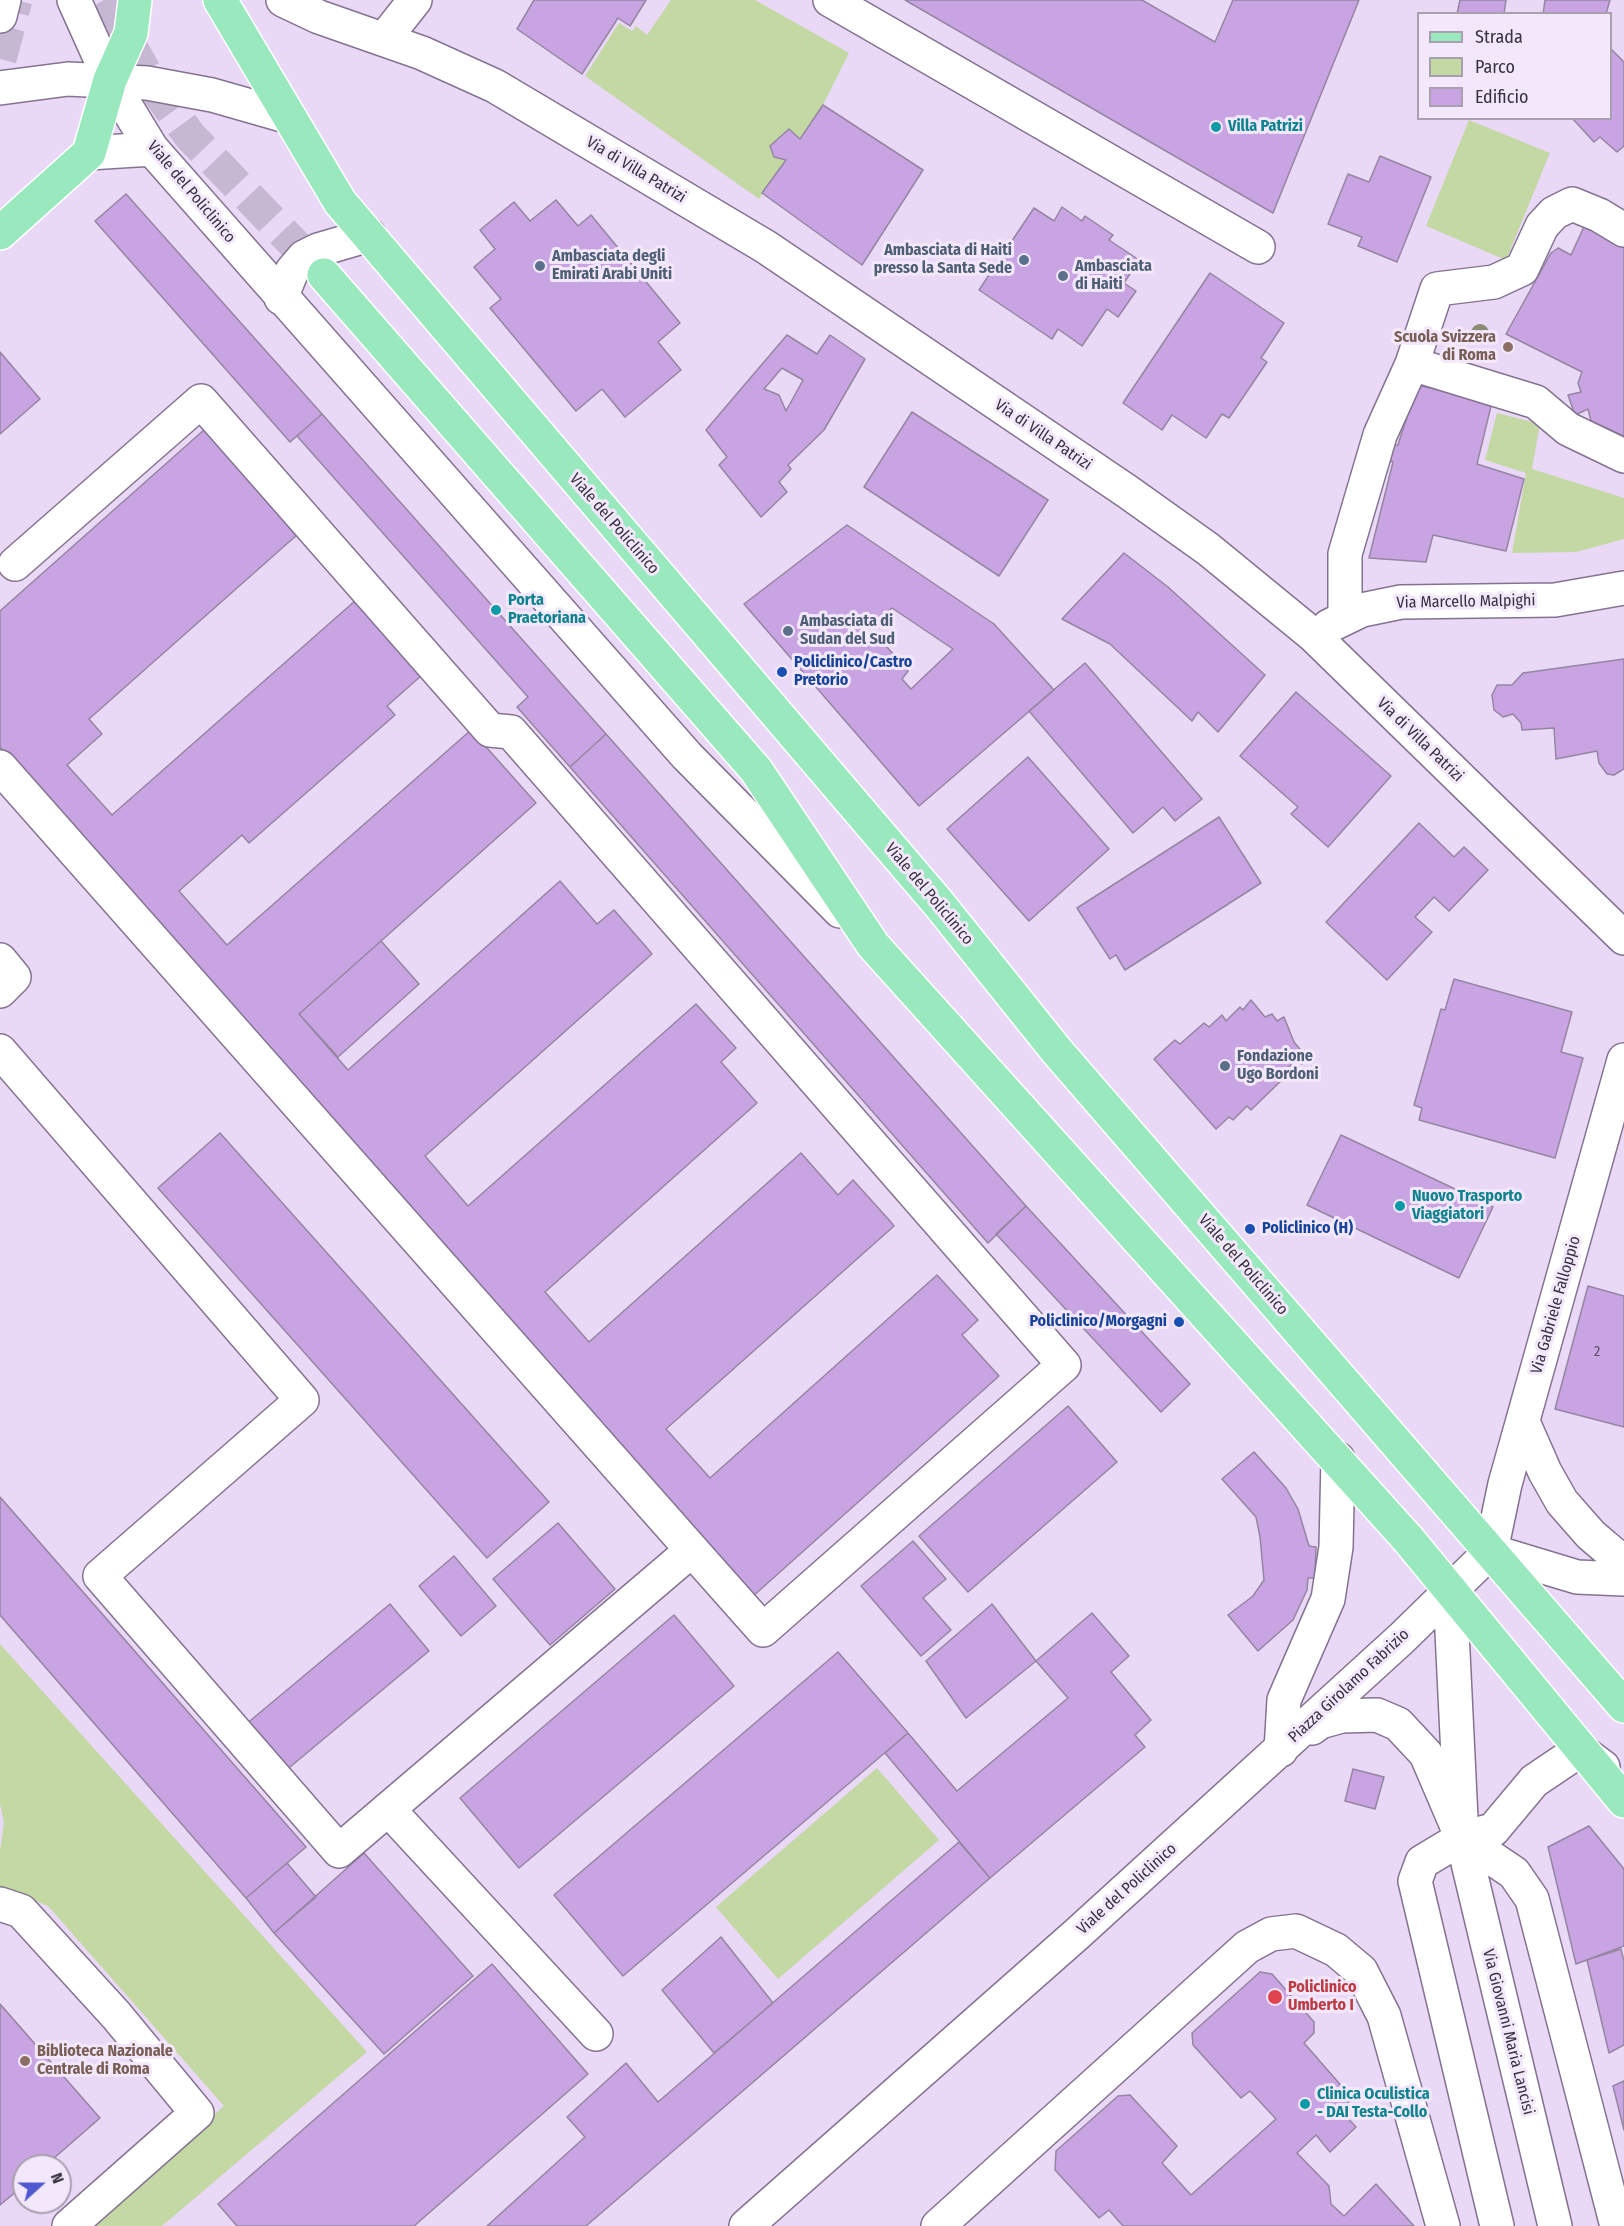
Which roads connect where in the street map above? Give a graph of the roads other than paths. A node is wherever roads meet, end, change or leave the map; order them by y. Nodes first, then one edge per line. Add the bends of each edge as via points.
1 (4, 0) edge
2 (74, 0) edge
3 (135, 0) edge
4 (220, 0) edge
5 (283, 0) edge
6 (416, 0) edge
7 (830, 0) edge
8 (0, 16) edge
9 (385, 38) junction
10 (110, 80) junction
11 (0, 88) edge
12 (289, 117) junction
13 (152, 149) junction
14 (88, 153) junction
15 (1624, 230) edge
16 (0, 233) edge
17 (369, 235) junction
18 (1258, 247) dead end
19 (324, 275) tunnel mouth
20 (281, 298) junction
21 (1412, 364) junction
22 (1624, 456) edge
23 (15, 564) dead end
24 (1624, 588) edge
25 (1345, 617) junction
26 (1313, 634) junction
27 (0, 767) edge
28 (1624, 938) edge
29 (873, 945) junction
30 (0, 960) edge
31 (0, 991) edge
32 (0, 1051) edge
33 (1624, 1060) edge
34 (1523, 1422) junction
35 (1338, 1459) junction
36 (692, 1550) junction
37 (1491, 1551) junction
38 (1624, 1563) edge
39 (1624, 1579) edge
40 (1450, 1590) junction
41 (1624, 1706) edge
42 (1281, 1750) junction
43 (1580, 1750) junction
44 (1624, 1783) edge
45 (1624, 1801) edge
46 (388, 1809) junction
47 (1462, 1838) junction
48 (0, 1904) edge
49 (596, 2034) dead end
50 (69, 2226) edge
51 (746, 2226) edge
52 (938, 2226) edge
53 (1443, 2226) edge
54 (1497, 2226) edge
55 (1555, 2226) edge
56 (1617, 2226) edge

1 - 8 street
2 - 10 street, Viale del Policlinico
3 - 10 main road via 131,33
4 - 12 main road, Viale del Policlinico
5 - 9 street, Via di Villa Patrizi via 319,17
6 - 9 street
7 - 18 street
9 - 26 street, Via di Villa Patrizi via 495,86 766,247 1208,549
10 - 11 street via 68,79
10 - 12 street via 212,95
10 - 13 street, Viale del Policlinico
10 - 14 main road
12 - 17 main road, Viale del Policlinico via 335,196
13 - 14 street
13 - 20 street, Viale del Policlinico
14 - 16 main road
15 - 21 street via 1572,204 1554,213 1542,226 1522,269 1494,282 1437,289
17 - 20 street via 304,257 292,271
17 - 37 main road, Viale del Policlinico via 939,904 1056,1050
19 - 29 main road via 756,770
20 - 29 street, Viale del Policlinico via 687,756
21 - 22 street via 1536,402 1568,429
21 - 25 street via 1380,435 1345,554
23 - 36 street via 201,400 490,730 512,732 1064,1365 763,1630
24 - 25 street, Via Marcello Malpighi via 1555,600 1401,602
25 - 26 street, Via Marcello Malpighi
26 - 28 street, Via di Villa Patrizi
27 - 36 street
29 - 35 main road, Viale del Policlinico
30 - 31 street via 14,977
32 - 46 street via 302,1400 100,1575 339,1851
33 - 34 street, Via Gabriele Falloppio
34 - 37 street, Via Gabriele Falloppio
34 - 38 street via 1562,1502 1591,1535
35 - 40 main road, Viale del Policlinico
35 - 42 street via 1336,1547 1328,1599 1284,1700
36 - 46 street
37 - 39 street via 1577,1576
37 - 40 street, Piazza Girolamo Fabrizio
37 - 41 main road, Viale del Policlinico
40 - 42 street, Piazza Girolamo Fabrizio
40 - 43 main road, Viale del Policlinico
40 - 47 street
42 - 47 street, Piazza Girolamo Fabrizio via 1332,1718 1354,1714 1387,1718 1409,1733 1426,1754
42 - 51 street, Viale del Policlinico
43 - 44 street
43 - 45 main road, Viale del Policlinico
43 - 47 street via 1534,1781 1493,1830
46 - 49 street
47 - 54 street via 1422,1862 1414,1881
47 - 55 street, Via Giovanni Maria Lancisi
47 - 56 street via 1514,1873 1532,1899
48 - 50 street via 21,1911 116,2015 197,2113
52 - 53 street via 1247,1947 1271,1934 1296,1931 1336,1950 1360,1971 1384,2016

